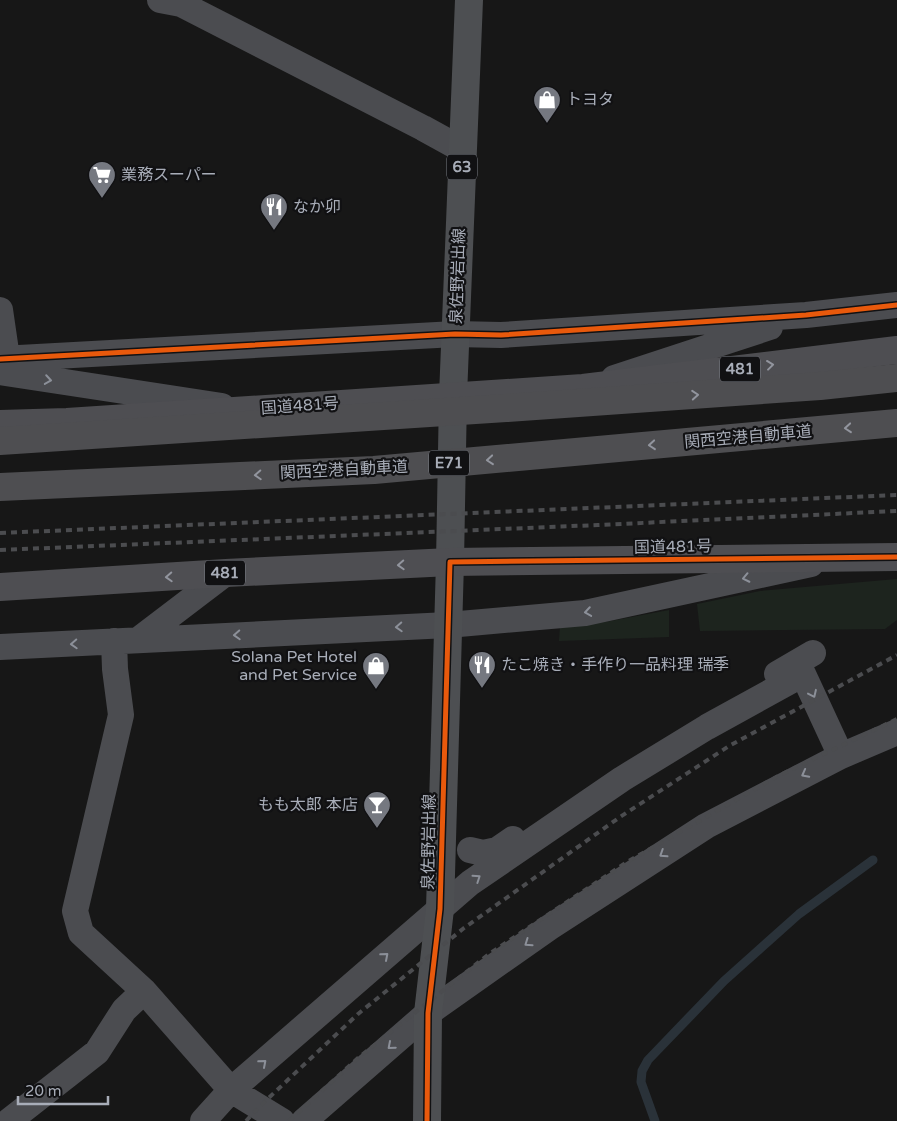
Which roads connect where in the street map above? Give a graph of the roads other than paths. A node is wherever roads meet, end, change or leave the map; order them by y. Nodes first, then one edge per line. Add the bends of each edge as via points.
1 (160, 0) edge
2 (469, 0) edge
3 (203, 7) edge
4 (463, 150) junction
5 (897, 305) edge
6 (0, 310) edge
7 (806, 315) junction
8 (455, 334) junction
9 (897, 350) edge
10 (2, 363) edge
11 (897, 378) edge
12 (582, 388) junction
13 (453, 396) junction
14 (248, 410) junction
15 (897, 423) edge
16 (0, 424) edge
17 (0, 441) edge
18 (0, 487) edge
19 (846, 557) junction
20 (897, 557) edge
21 (450, 562) junction
22 (226, 573) junction
23 (0, 587) edge
24 (448, 625) junction
25 (126, 641) junction
26 (0, 647) edge
27 (813, 654) dead end
28 (897, 732) edge
29 (841, 756) junction
30 (470, 850) dead end
31 (440, 909) junction
32 (144, 991) junction
33 (428, 1014) junction
34 (231, 1090) junction
35 (9, 1121) edge
36 (202, 1121) edge
37 (282, 1121) edge
38 (304, 1121) edge
39 (427, 1121) edge

1 - 3 street
2 - 4 main road, 泉佐野岩出線 / 63
3 - 4 street
4 - 8 main road, 泉佐野岩出線 / 63
5 - 7 street
6 - 10 street
7 - 8 street via 501,335
7 - 12 street
8 - 10 street
8 - 13 main road, 泉佐野岩出線 / 63
12 -> 9 highway, 国道481号 / 481
10 -> 14 street
17 -> 11 highway, bridge via 820,386
12 - 13 highway, 国道481号 / 481
13 - 14 highway, 国道481号 / 481
13 - 21 main road, 泉佐野岩出線 / 63
14 - 16 highway, 国道481号 / 481
15 -> 18 highway, 関西空港自動車道 / E71, bridge via 374,470
19 - 20 highway, 国道481号 / 481
19 - 21 highway, 国道481号 / 481
19 -> 24 street via 586,613
21 -> 22 highway, 国道481号 / 481
21 - 24 main road, 泉佐野岩出線 / 63
22 -> 23 highway, 国道481号 / 481
22 - 25 street
24 -> 25 street
24 - 31 main road, 泉佐野岩出線 / 63
25 -> 26 street
25 - 32 street via 115,669 121,715 76,911 81,933
27 - 30 street via 666,737 497,850 483,853
28 - 29 street
31 -> 29 street via 470,883 622,779 803,674
29 -> 33 street via 706,826 550,927
31 - 33 main road, 泉佐野岩出線 / 63
34 -> 31 street
32 - 34 street
32 - 35 street via 124,1010 97,1052
33 -> 38 street
33 - 39 main road, 泉佐野岩出線 / 63
34 - 36 street
34 - 37 street

